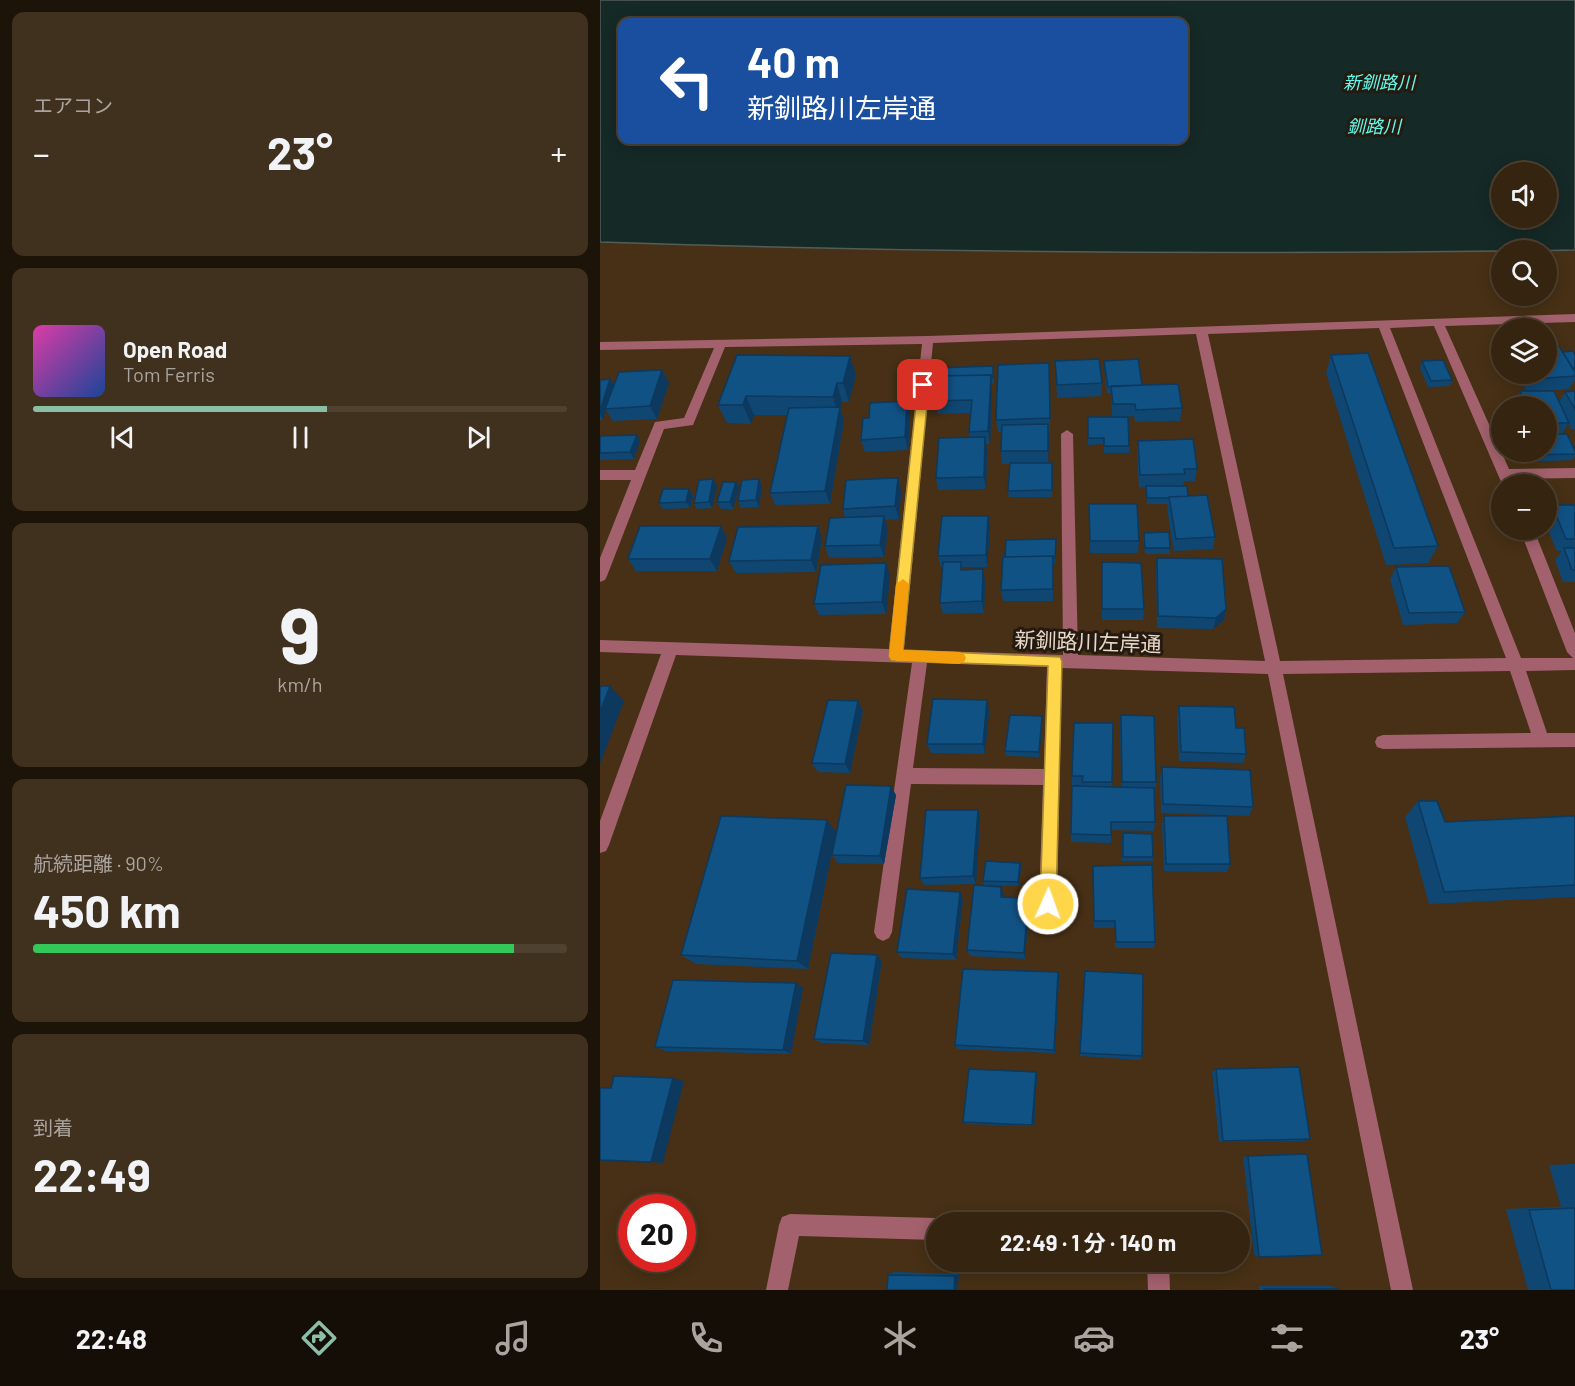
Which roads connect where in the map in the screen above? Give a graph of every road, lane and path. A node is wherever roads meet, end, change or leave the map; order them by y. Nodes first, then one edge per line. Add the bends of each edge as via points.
1 (1575, 318) edge
2 (1438, 322) junction
3 (1383, 324) junction
4 (1201, 330) junction
5 (928, 340) junction
6 (721, 344) junction
7 (600, 346) edge
8 (1067, 434) dead end
9 (1575, 473) edge
10 (1505, 474) edge
11 (600, 475) edge
12 (640, 475) junction
13 (1557, 475) edge
14 (1531, 540) edge
15 (600, 576) edge
16 (600, 646) edge
17 (671, 648) junction
18 (1575, 652) edge
19 (896, 656) junction
20 (920, 656) junction
21 (1063, 661) junction
22 (1575, 664) edge
23 (1516, 665) junction
24 (1274, 668) junction
25 (1541, 740) junction
26 (1575, 740) edge
27 (1383, 742) dead end
28 (904, 776) junction
29 (1052, 777) junction
30 (600, 845) edge
31 (1048, 904) dead end
32 (884, 932) dead end
33 (926, 1229) edge
34 (1158, 1272) edge
35 (777, 1290) edge
36 (1159, 1290) edge
37 (1402, 1290) edge

1 - 2 street
2 - 3 street
2 - 10 street
3 - 4 street
3 - 23 street
4 - 5 street
4 - 24 street
5 - 6 street
5 - 19 street
6 - 7 street
6 - 12 street via 689,422 659,425
8 - 21 street
9 - 13 street
11 - 12 street
12 - 15 street
14 - 18 street
16 - 17 street, 新釧路川左岸通
17 - 19 street, 新釧路川左岸通
17 - 30 street
19 - 20 street, 新釧路川左岸通
20 - 21 street, 新釧路川左岸通
20 - 28 street
21 - 24 street, 新釧路川左岸通
21 - 29 street
22 - 23 street, 新釧路川左岸通
23 - 24 street, 新釧路川左岸通
23 - 25 street
24 - 37 street
25 - 26 street
25 - 27 street
28 - 29 street
28 - 32 street
29 - 31 street
33 - 35 street via 790,1225
34 - 36 street

